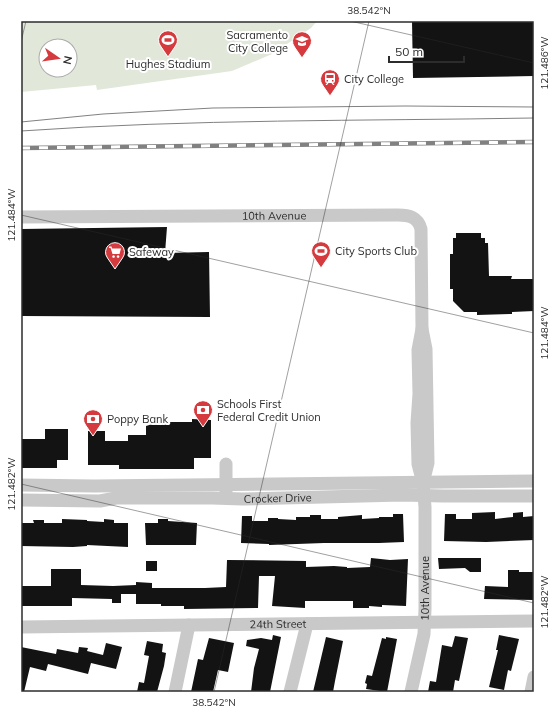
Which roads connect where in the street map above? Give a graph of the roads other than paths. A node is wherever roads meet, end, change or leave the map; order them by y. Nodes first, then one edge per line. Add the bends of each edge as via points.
1 (21, 217) edge
2 (226, 464) dead end
3 (534, 481) edge
4 (21, 485) edge
5 (226, 485) junction
6 (424, 489) junction
7 (534, 496) edge
8 (226, 498) junction
9 (21, 500) edge
10 (534, 621) edge
11 (424, 623) junction
12 (307, 624) junction
13 (189, 625) junction
14 (21, 626) edge
15 (534, 677) edge
16 (175, 692) edge
17 (290, 692) edge
18 (410, 692) edge
19 (531, 692) edge

1 - 6 street, 10th Avenue via 414,217 421,229 422,329 426,349 428,463
2 - 5 street
3 - 6 street, Crocker Drive
4 - 5 street, Crocker Drive
5 - 6 street, Crocker Drive
5 - 8 street
6 - 7 street, Crocker Drive
6 - 8 street, Crocker Drive via 402,495
6 - 11 street, 10th Avenue
8 - 9 street, Crocker Drive
10 - 11 street, 24th Street
11 - 12 street, 24th Street
11 - 18 street, 10th Avenue via 424,634
12 - 13 street, 24th Street
12 - 17 street
13 - 14 street, 24th Street
13 - 16 street
15 - 19 street

